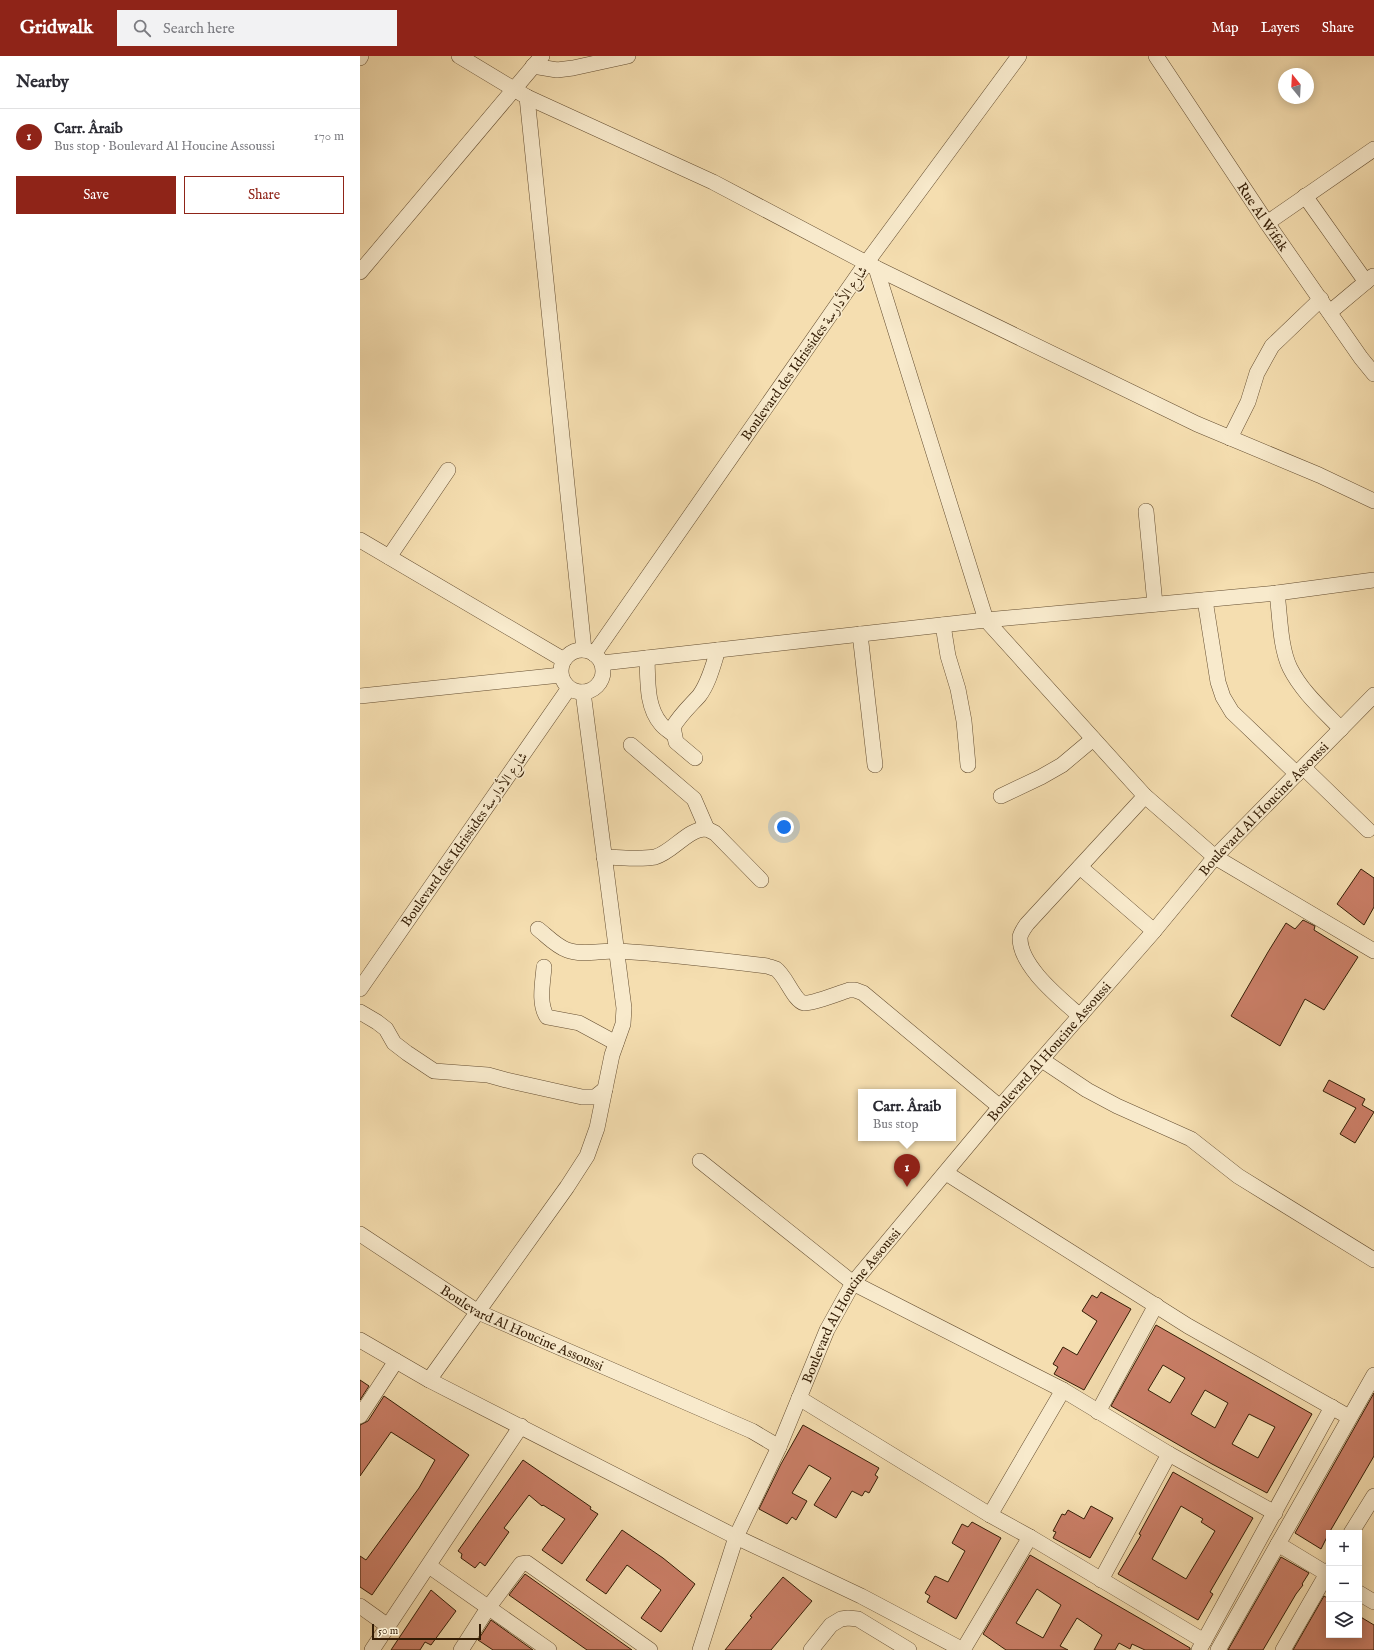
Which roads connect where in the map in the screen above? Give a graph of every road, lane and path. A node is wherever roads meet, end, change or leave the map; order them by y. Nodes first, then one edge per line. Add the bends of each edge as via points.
1 (459, 56) edge
2 (628, 56) edge
3 (1020, 56) edge
4 (1156, 56) edge
5 (538, 61) edge
6 (514, 88) junction
7 (527, 97) junction
8 (1374, 149) edge
9 (1306, 196) junction
10 (1268, 223) junction
11 (871, 265) junction
12 (360, 272) edge
13 (1370, 279) edge
14 (1321, 299) junction
15 (1330, 312) junction
16 (1374, 374) edge
17 (1230, 438) junction
18 (448, 470) dead end
19 (1374, 501) edge
20 (1146, 511) dead end
21 (360, 540) edge
22 (389, 557) junction
23 (1374, 580) edge
24 (1277, 593) junction
25 (1205, 600) junction
26 (1155, 604) junction
27 (986, 620) junction
28 (943, 625) junction
29 (860, 634) junction
30 (718, 650) junction
31 (593, 656) junction
32 (647, 658) junction
33 (563, 667) junction
34 (569, 688) junction
35 (584, 692) junction
36 (360, 696) edge
37 (1374, 696) edge
38 (1341, 729) junction
39 (673, 734) junction
40 (1093, 739) junction
41 (631, 745) dead end
42 (696, 758) dead end
43 (875, 765) dead end
44 (968, 765) dead end
45 (1301, 771) junction
46 (1001, 796) dead end
47 (1145, 796) junction
48 (707, 829) junction
49 (1368, 830) dead end
50 (604, 857) junction
51 (1215, 857) junction
52 (1080, 867) junction
53 (761, 880) dead end
54 (538, 929) dead end
55 (1154, 932) junction
56 (616, 951) junction
57 (1374, 952) edge
58 (544, 966) dead end
59 (360, 989) edge
60 (360, 1012) edge
61 (1080, 1016) junction
62 (616, 1043) junction
63 (1042, 1060) junction
64 (605, 1089) junction
65 (1000, 1107) junction
66 (700, 1161) dead end
67 (946, 1173) junction
68 (360, 1234) edge
69 (1374, 1260) edge
70 (853, 1283) junction
71 (1156, 1305) junction
72 (478, 1312) junction
73 (360, 1340) edge
74 (396, 1361) junction
75 (1374, 1376) edge
76 (429, 1380) junction
77 (1063, 1390) junction
78 (799, 1398) junction
79 (1332, 1407) junction
80 (1098, 1412) junction
81 (360, 1416) edge
82 (1349, 1417) junction
83 (521, 1426) junction
84 (779, 1446) junction
85 (1169, 1454) junction
86 (1374, 1496) edge
87 (1275, 1513) junction
88 (990, 1515) junction
89 (1353, 1530) edge
90 (1030, 1536) junction
91 (736, 1537) junction
92 (1278, 1544) junction
93 (429, 1566) junction
94 (1326, 1572) edge
95 (1326, 1576) edge
96 (1101, 1580) junction
97 (1362, 1595) edge
98 (1374, 1602) edge
99 (360, 1606) edge
100 (488, 1608) junction
101 (388, 1626) junction
102 (1201, 1645) edge
103 (372, 1650) edge
104 (461, 1650) edge
105 (549, 1650) edge
106 (650, 1650) edge
107 (700, 1650) edge
108 (811, 1650) edge
109 (909, 1650) edge
110 (963, 1650) edge
111 (1218, 1650) edge
112 (1283, 1650) edge

1 - 6 street
2 - 5 street via 557,70
3 - 11 street, Boulevard des Idrissides شارع الأدارسة
4 - 10 street, Rue Al Wifak
5 - 6 street
6 - 7 street
6 - 12 street
7 - 11 street via 713,182
7 - 31 street
8 - 9 street
9 - 10 street
9 - 13 street
10 - 14 street, Rue Al Wifak
11 - 17 street
11 - 27 street
11 - 31 street, Boulevard des Idrissides شارع الأدارسة
13 - 15 street
14 - 15 street, Rue Al Wifak
14 - 17 street via 1272,346 1257,373 1248,402
15 - 16 street, Rue Al Wifak
17 - 19 street
18 - 22 street
20 - 26 street
21 - 22 street
22 - 33 street
23 - 24 street
24 - 25 street
24 - 38 street via 1284,650 1289,667 1299,684
25 - 26 street
25 - 45 street via 1218,682 1223,697 1232,712
26 - 27 street
27 - 28 street
27 - 40 street
28 - 29 street
28 - 44 street via 964,721
29 - 30 street
29 - 43 street
30 - 32 street
30 - 39 street via 708,680 699,695 681,714 673,727
31 - 32 street
31 - 33 street via 576,651 569,654
31 - 35 street via 604,671 602,679 598,686
32 - 39 street via 650,700 661,725
33 - 34 street via 564,682
33 - 36 street
34 - 35 street
34 - 59 street, Boulevard des Idrissides شارع الأدارسة
35 - 50 street
37 - 38 street, Boulevard Al Houcine Assoussi
38 - 45 street, Boulevard Al Houcine Assoussi
39 - 42 street via 676,742
40 - 46 street via 1062,765
40 - 47 street
41 - 48 street via 694,799
45 - 49 street
45 - 51 street, Boulevard Al Houcine Assoussi
47 - 51 street
47 - 52 street
48 - 50 street via 693,832 667,852 655,856
48 - 53 street via 715,833
50 - 56 street
51 - 55 street, Boulevard Al Houcine Assoussi
51 - 57 street
52 - 55 street
52 - 61 street via 1027,924 1020,935 1026,959 1047,986
54 - 56 street via 568,951
55 - 61 street, Boulevard Al Houcine Assoussi
56 - 62 street via 624,1008 623,1024
56 - 65 street via 663,954 775,968 798,1000 804,1003 849,990 863,993
58 - 62 street via 542,1002 547,1017 579,1023
60 - 64 street via 386,1029 394,1043 434,1071 488,1074 582,1098 596,1097
61 - 63 street, Boulevard Al Houcine Assoussi
62 - 64 street
63 - 65 street, Boulevard Al Houcine Assoussi
63 - 69 street via 1087,1090 1117,1106 1191,1139 1238,1176
64 - 72 street via 597,1128 587,1156
65 - 67 street, Boulevard Al Houcine Assoussi
66 - 70 street
67 - 70 street, Boulevard Al Houcine Assoussi
67 - 71 street
68 - 72 street, Boulevard Al Houcine Assoussi
70 - 77 street
70 - 78 street, Boulevard Al Houcine Assoussi via 827,1330
71 - 79 street via 1188,1326
71 - 80 street
72 - 76 street
72 - 84 street, Boulevard Al Houcine Assoussi via 752,1431
73 - 74 street
74 - 76 street
74 - 81 street
75 - 82 street
76 - 83 street
77 - 80 street
77 - 88 street
78 - 84 street, Boulevard Al Houcine Assoussi
78 - 88 street
79 - 82 street
79 - 87 street
80 - 85 street
82 - 92 street
83 - 91 street
83 - 93 street
84 - 91 street, Boulevard Al Houcine Assoussi
85 - 87 street
85 - 96 street
86 - 89 street
87 - 102 street
88 - 90 street
90 - 96 street
90 - 110 street
91 - 107 street, Boulevard Al Houcine Assoussi
91 - 110 street via 861,1596
92 - 94 street
92 - 111 street
93 - 100 street
93 - 101 street
95 - 112 street
96 - 102 street
97 - 98 street
99 - 101 street
100 - 104 street
100 - 105 street
100 - 106 street via 521,1564 527,1563
101 - 103 street
108 - 109 street via 831,1625 848,1618 858,1619

